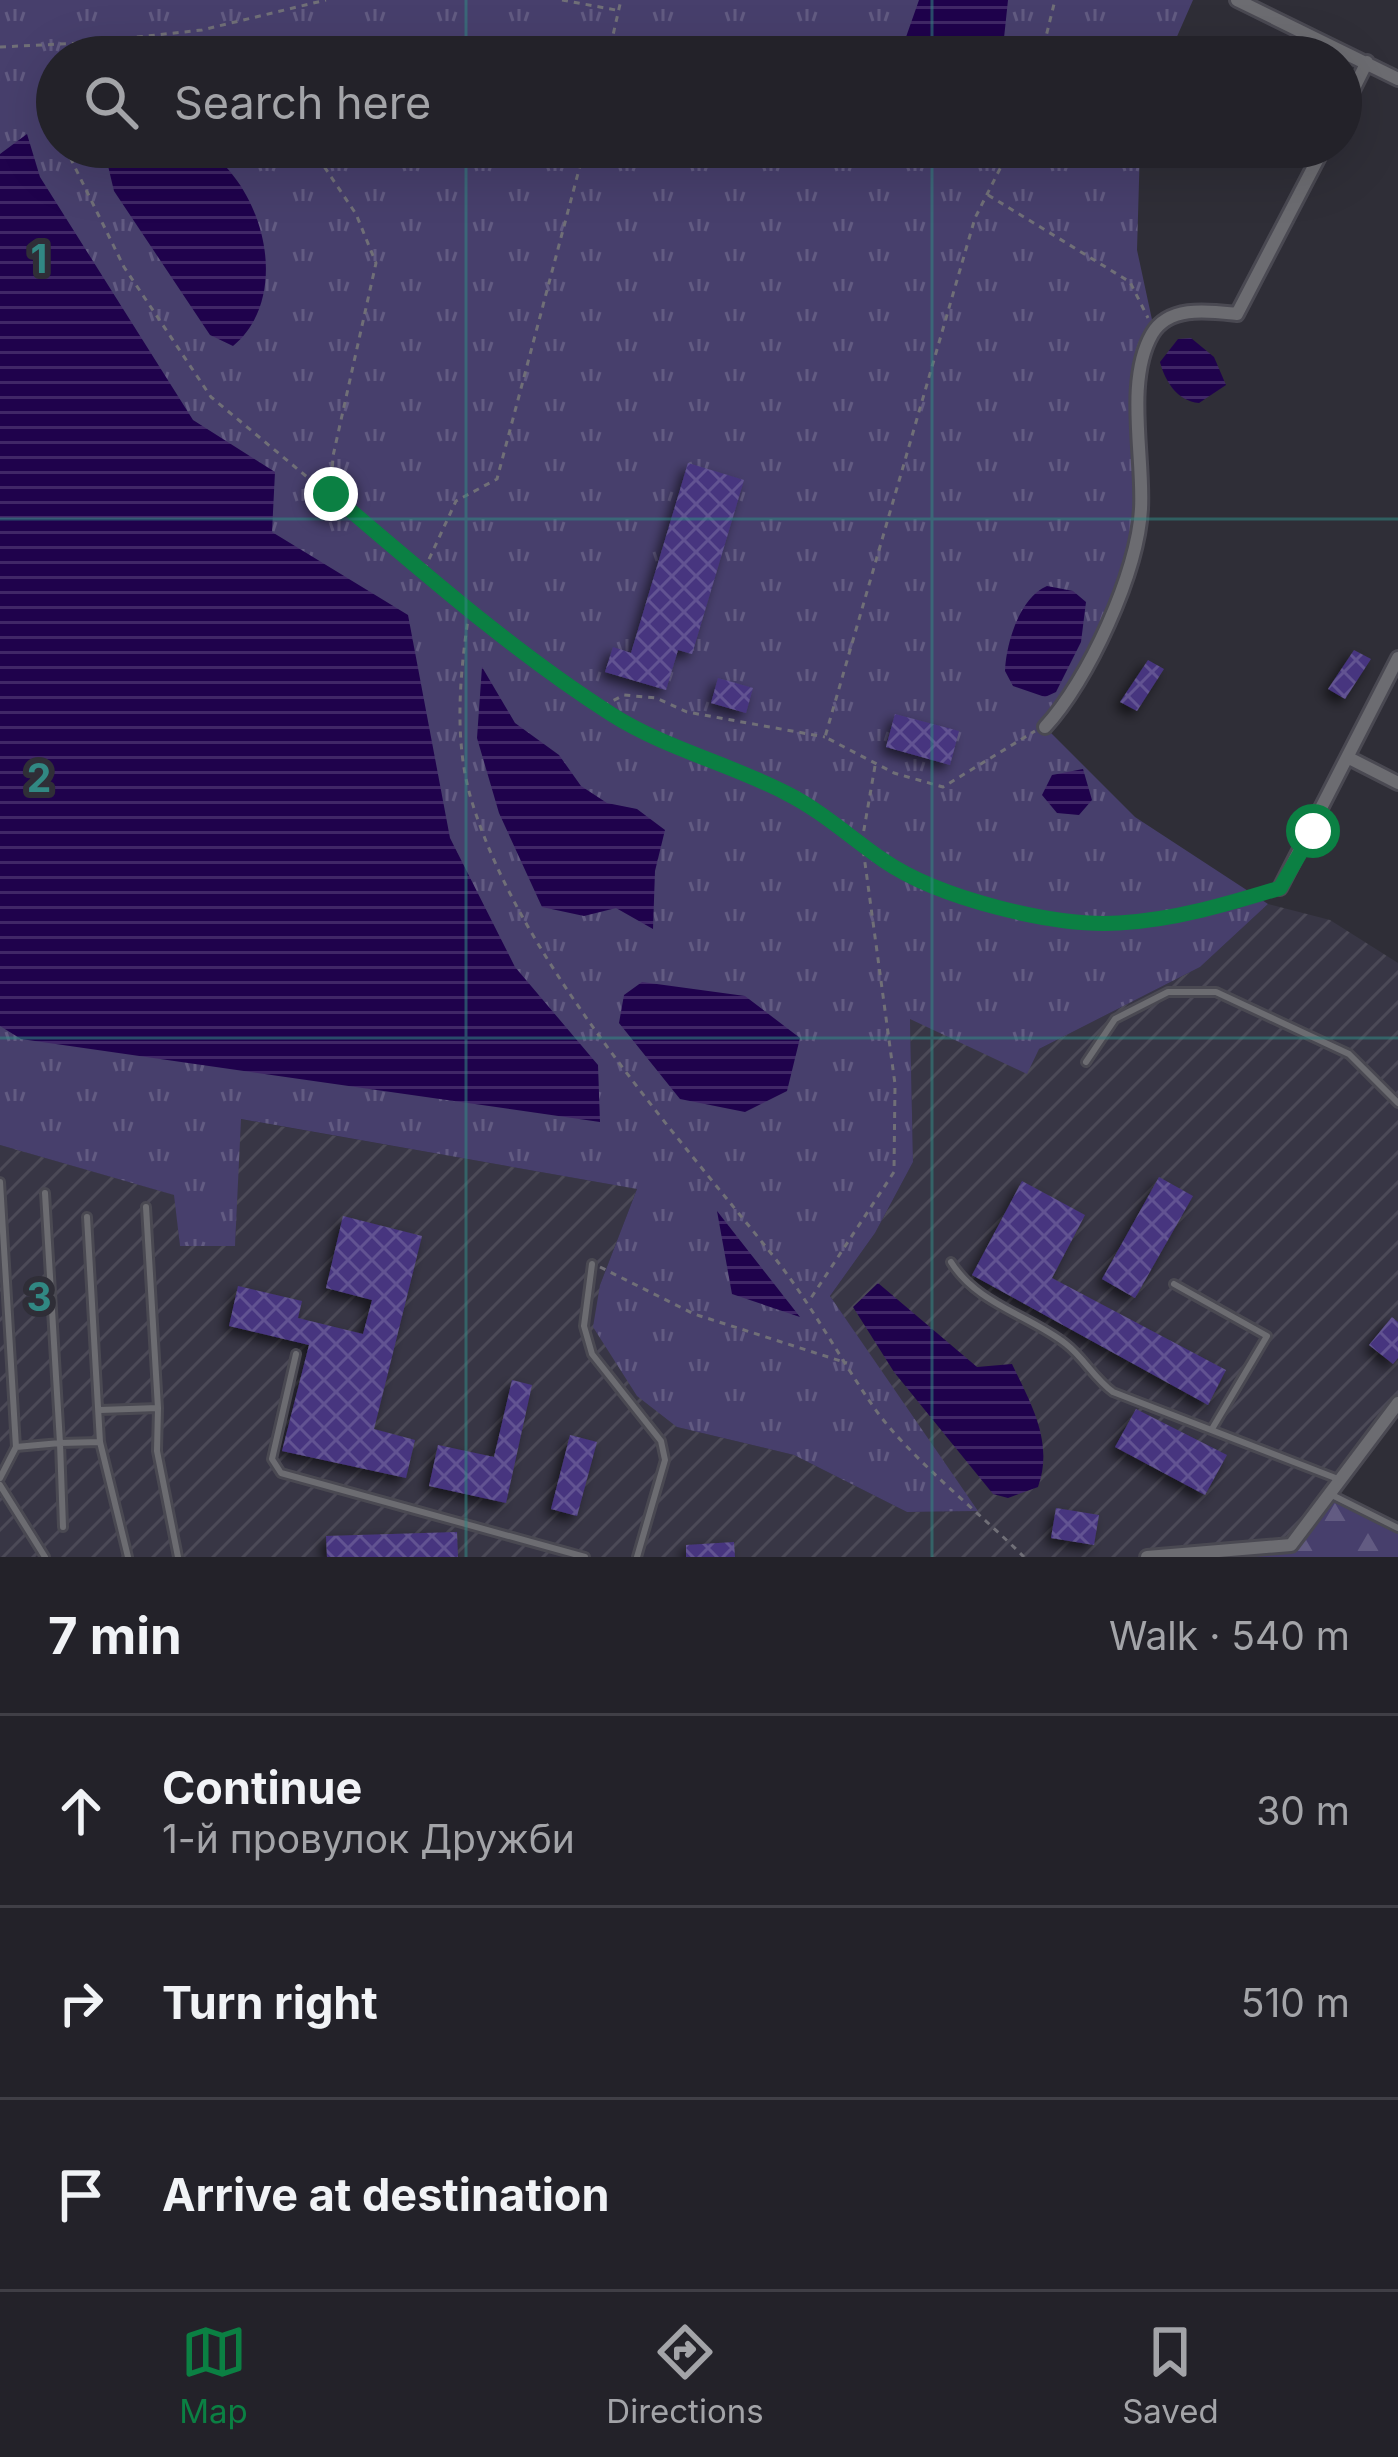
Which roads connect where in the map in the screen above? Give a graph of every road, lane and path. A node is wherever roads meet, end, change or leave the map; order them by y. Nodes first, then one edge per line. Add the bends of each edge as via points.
1 (326, 0) edge
2 (562, 0) edge
3 (621, 0) edge
4 (1055, 0) edge
5 (1237, 0) edge
6 (621, 11) junction
7 (158, 36) edge
8 (614, 36) edge
9 (1046, 36) edge
10 (1312, 36) edge
11 (36, 45) edge
12 (0, 46) edge
13 (1362, 60) edge
14 (1367, 62) junction
15 (1362, 72) edge
16 (1398, 79) edge
17 (75, 168) edge
18 (325, 168) edge
19 (579, 168) edge
20 (1000, 168) edge
21 (1313, 168) edge
22 (987, 194) junction
23 (1154, 329) junction
24 (331, 494) junction
25 (423, 572) junction
26 (469, 610) junction
27 (1398, 658) edge
28 (601, 707) junction
29 (1045, 727) joint
30 (826, 737) junction
31 (1349, 758) junction
32 (876, 764) junction
33 (1398, 783) edge
34 (862, 841) junction
35 (1280, 888) joint
36 (1086, 1062) dead end
37 (1398, 1103) edge
38 (0, 1183) edge
39 (45, 1192) dead end
40 (146, 1207) dead end
41 (87, 1217) dead end
42 (951, 1262) dead end
43 (592, 1264) joint
44 (1174, 1285) dead end
45 (809, 1301) junction
46 (296, 1354) dead end
47 (847, 1363) junction
48 (1398, 1402) edge
49 (158, 1408) junction
50 (100, 1410) junction
51 (1212, 1429) junction
52 (100, 1442) junction
53 (60, 1443) junction
54 (16, 1448) junction
55 (1341, 1480) junction
56 (0, 1481) edge
57 (1330, 1494) junction
58 (63, 1527) dead end
59 (1398, 1528) edge
60 (45, 1557) edge
61 (128, 1557) edge
62 (178, 1557) edge
63 (585, 1557) edge
64 (637, 1557) edge
65 (1024, 1557) edge
66 (1147, 1557) edge

1 - 7 path
2 - 6 path
3 - 6 path
4 - 9 path
5 - 10 street
6 - 8 path
11 - 12 path
13 - 14 street
14 - 15 street
14 - 16 street
17 - 24 path via 124,267 211,397
18 - 24 path via 376,263
19 - 25 path via 496,479 456,501
20 - 22 path
21 - 23 street via 1237,314 1176,314
22 - 23 path via 1130,282
22 - 30 path
23 - 29 street via 1142,359 1139,534 1078,681
24 - 25 path
25 - 26 path
26 - 28 path
26 - 45 path via 459,678 462,748 472,803 520,909 648,1097
27 - 31 street
28 - 30 path via 624,695 656,698 687,712
28 - 34 path via 788,794
29 - 32 path via 944,787
30 - 32 path
31 - 33 street
31 - 35 street
32 - 34 path
34 - 35 path via 948,892 1116,923 1187,914
34 - 45 path via 895,1084 894,1172
36 - 37 lane via 1115,1019 1168,992 1216,992 1349,1054
38 - 54 lane
39 - 53 lane
40 - 49 lane
41 - 50 lane
42 - 51 lane via 964,1283 1069,1346 1113,1392
43 - 47 path via 694,1314
43 - 64 lane via 584,1326 592,1354 661,1441 665,1460
44 - 51 lane via 1267,1336
45 - 47 path
46 - 63 lane via 272,1459 281,1473
47 - 65 path via 878,1412
48 - 55 street
49 - 50 lane
49 - 62 lane via 157,1451
50 - 52 lane
51 - 55 lane
52 - 53 lane
52 - 61 lane
53 - 54 lane
53 - 58 lane
54 - 56 lane
55 - 57 street
56 - 60 lane
57 - 59 lane
57 - 66 street via 1291,1545

